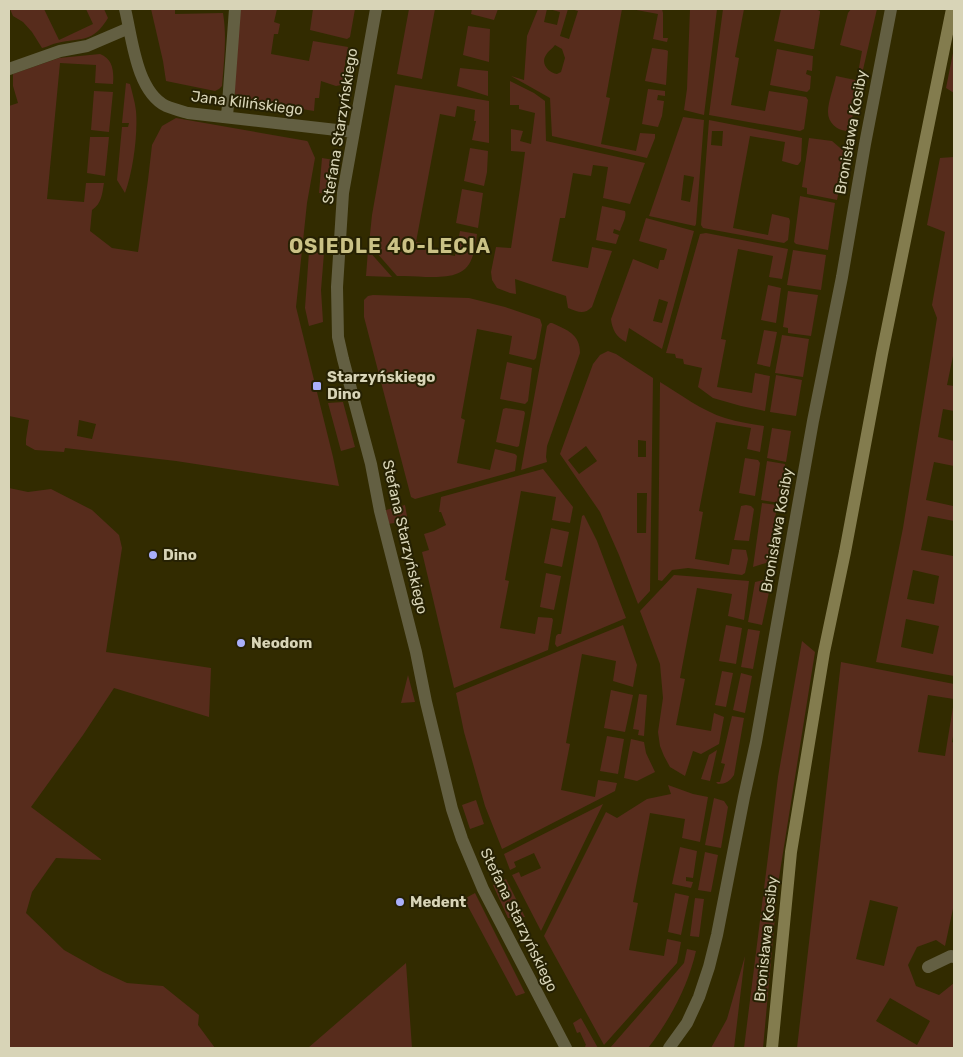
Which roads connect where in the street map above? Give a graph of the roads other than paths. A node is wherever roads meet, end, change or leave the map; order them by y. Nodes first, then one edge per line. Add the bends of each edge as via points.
1 (125, 9) edge
2 (235, 9) edge
3 (376, 9) edge
4 (891, 9) edge
5 (952, 9) edge
6 (130, 28) junction
7 (9, 69) edge
8 (226, 117) junction
9 (354, 132) junction
10 (954, 956) edge
11 (928, 968) dead end
12 (566, 1048) edge
13 (669, 1048) edge
14 (772, 1048) edge

1 - 6 street, Jana Kilińskiego
2 - 8 street
3 - 9 street, Stefana Starzyńskiego
4 - 13 street, Bronisława Kosiby via 756,742 710,968 687,1023
5 - 14 street, Bronisława Kosiby via 824,652 792,852
6 - 7 street via 88,46 60,51
6 - 8 street, Jana Kilińskiego via 139,70 156,99 188,113
8 - 9 street, Jana Kilińskiego
9 - 12 street, Stefana Starzyńskiego via 338,254 338,337 343,359 371,464 442,772 462,839 483,890
10 - 11 street

